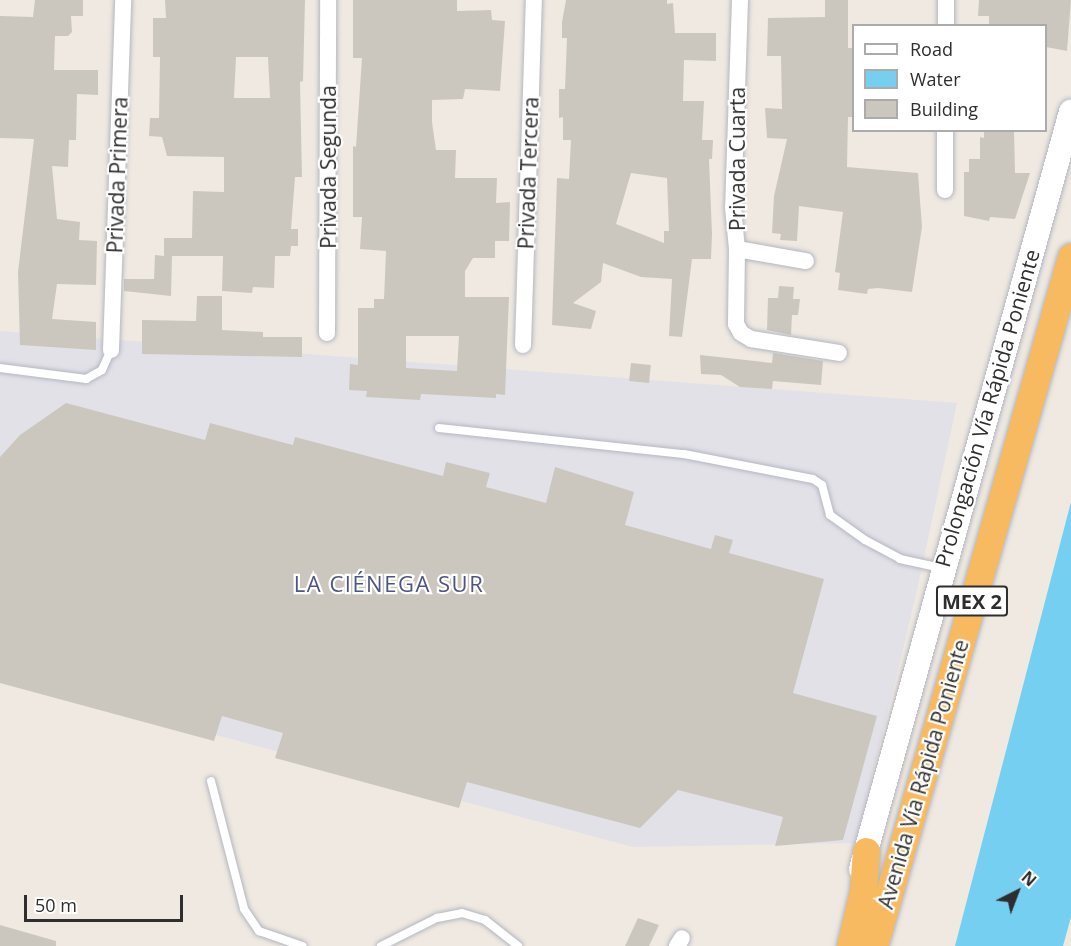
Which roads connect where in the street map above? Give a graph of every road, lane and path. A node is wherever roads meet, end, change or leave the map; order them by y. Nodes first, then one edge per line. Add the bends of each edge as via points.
1 (123, 0) edge
2 (328, 0) edge
3 (534, 0) edge
4 (740, 0) edge
5 (946, 0) edge
6 (946, 24) edge
7 (1071, 112) edge
8 (945, 132) edge
9 (945, 190) dead end
10 (737, 249) junction
11 (1071, 257) edge
12 (806, 261) dead end
13 (327, 333) dead end
14 (523, 345) dead end
15 (111, 350) joint
16 (839, 353) dead end
17 (0, 368) edge
18 (439, 428) dead end
19 (941, 568) junction
20 (211, 781) dead end
21 (866, 851) junction
22 (302, 946) edge
23 (381, 946) edge
24 (518, 946) edge
25 (837, 946) edge
26 (850, 946) edge
27 (874, 946) edge

1 - 15 street, Privada Primera
2 - 13 street, Privada Segunda
3 - 14 street, Privada Tercera
4 - 10 street, Privada Cuarta via 733,207
5 - 6 street
7 - 19 main road, Prolongación Vía Rápida Poniente
8 - 9 street
10 - 12 street, Privada Cuarta
10 - 16 street via 736,324 741,333 751,339
11 - 27 highway, Avenida Vía Rápida Poniente / MEX 2
15 - 17 lane via 102,370 86,379
18 - 19 lane via 684,454 804,476 822,485 831,515 865,540 900,559
19 - 21 main road, Prolongación Vía Rápida Poniente
20 - 22 lane via 244,909 259,931
21 - 25 main road, Prolongación Vía Rápida Poniente
21 - 26 highway via 863,891
23 - 24 lane via 437,918 462,913 485,920

